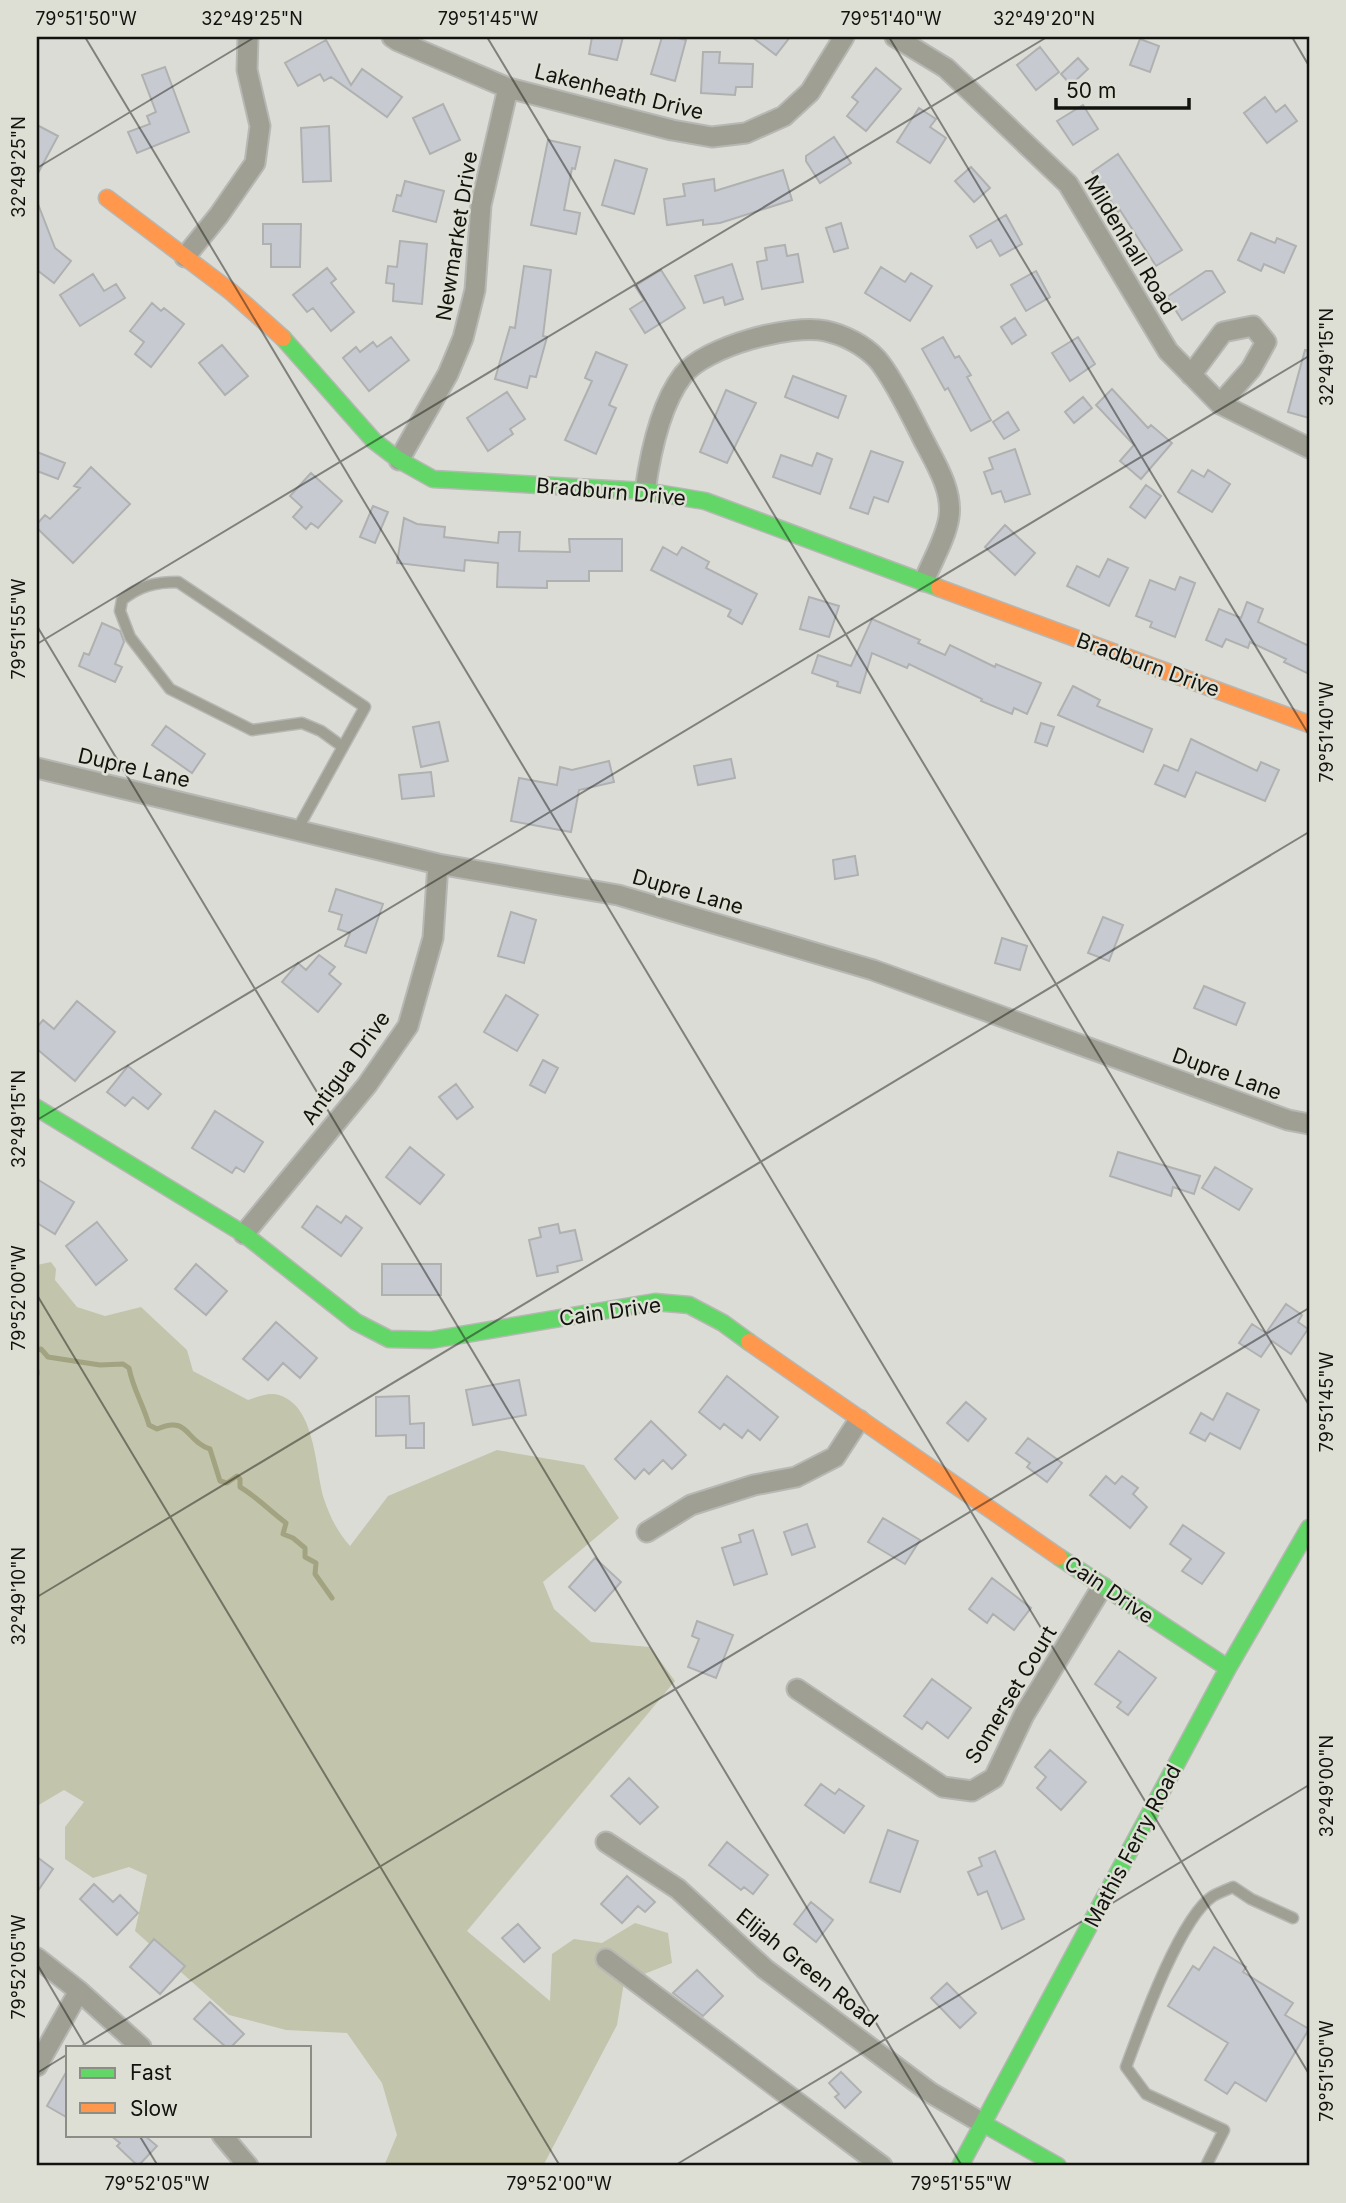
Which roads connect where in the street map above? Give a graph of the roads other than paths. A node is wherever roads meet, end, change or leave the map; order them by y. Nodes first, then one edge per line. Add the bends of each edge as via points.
1 (248, 37) edge
2 (392, 37) edge
3 (844, 37) edge
4 (895, 37) edge
5 (508, 88) junction
6 (107, 198) dead end
7 (185, 257) junction
8 (1191, 375) junction
9 (1220, 404) junction
10 (1309, 449) edge
11 (399, 460) junction
12 (645, 491) junction
13 (924, 581) junction
14 (1309, 724) edge
15 (343, 747) junction
16 (37, 768) edge
17 (297, 831) junction
18 (438, 864) junction
19 (37, 1108) edge
20 (1309, 1124) edge
21 (244, 1234) junction
22 (859, 1420) junction
23 (1309, 1528) edge
24 (647, 1532) dead end
25 (1102, 1587) junction
26 (1228, 1668) junction
27 (797, 1689) dead end
28 (606, 1842) dead end
29 (1293, 1918) dead end
30 (37, 1958) edge
31 (606, 1959) dead end
32 (79, 1990) junction
33 (140, 2046) edge
34 (37, 2066) edge
35 (984, 2124) junction
36 (223, 2136) edge
37 (248, 2166) edge
38 (882, 2166) edge
39 (960, 2166) edge
40 (1058, 2166) edge
41 (1206, 2166) edge

1 - 7 street via 247,70 260,126 254,163
2 - 5 street, Lakenheath Drive
3 - 5 street, Lakenheath Drive via 810,92 784,116 746,134 712,137 672,130
4 - 8 street, Mildenhall Road via 946,68 1068,184 1168,351
5 - 11 street, Newmarket Drive via 481,205 475,290 463,338
6 - 7 street, Bradburn Drive
7 - 11 street, Bradburn Drive via 277,331 374,441
8 - 9 street, Mildenhall Road
8 - 9 street via 1223,332 1253,326 1266,342 1251,369
9 - 10 street, Mildenhall Road
11 - 12 street, Bradburn Drive via 433,479
12 - 13 street, Bradburn Drive via 705,501
12 - 13 street via 651,447 668,403 683,375 705,356 797,330 824,331 853,340 876,358 948,492 949,517
13 - 14 street, Bradburn Drive
15 - 15 lane via 365,707 222,611 178,582 158,582 122,600 120,611 130,637 170,689 252,730 302,723 321,730
15 - 17 lane
16 - 17 street, Dupre Lane
17 - 18 street, Dupre Lane
18 - 20 street, Dupre Lane via 618,895 873,970
18 - 21 street, Antigua Drive via 433,938 408,1026 368,1085
19 - 21 street, Cain Drive
21 - 22 street, Cain Drive via 356,1322 389,1339 431,1340 654,1302 690,1305 723,1323
22 - 24 street via 835,1457 796,1477 691,1505
22 - 25 street, Cain Drive
23 - 26 street, Mathis Ferry Road
25 - 26 street, Cain Drive
25 - 27 street, Somerset Court via 1024,1715 994,1778 972,1791 943,1787
26 - 35 street, Mathis Ferry Road
28 - 35 street, Elijah Green Road via 678,1889 765,1969 931,2092
29 - 41 lane via 1233,1888 1211,1897 1190,1922 1150,2002 1126,2067 1146,2094 1224,2130
30 - 32 street
31 - 38 street
32 - 33 street
32 - 34 street
35 - 39 street, Mathis Ferry Road
35 - 40 street
36 - 37 street

